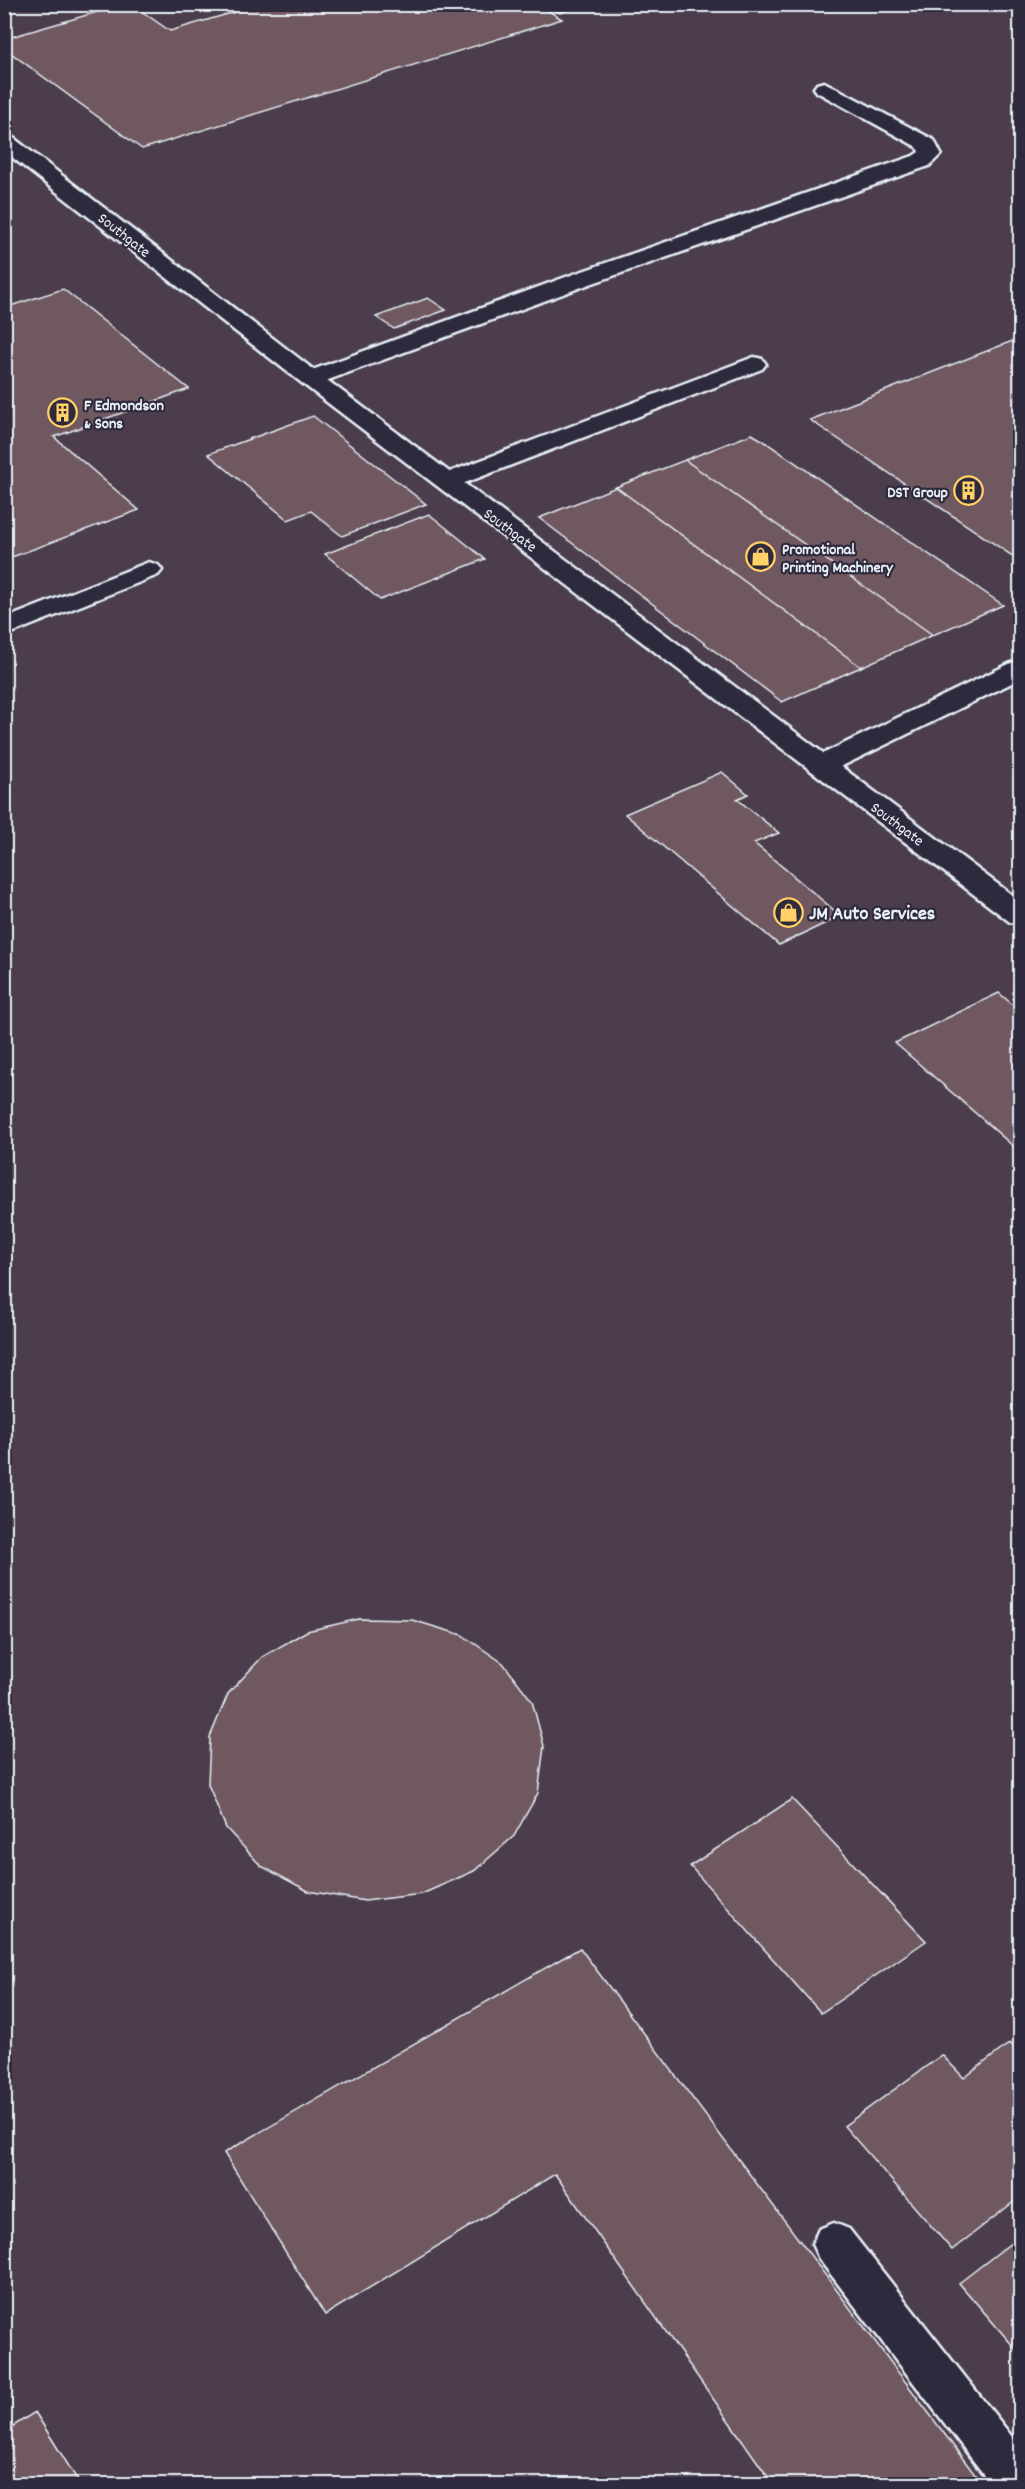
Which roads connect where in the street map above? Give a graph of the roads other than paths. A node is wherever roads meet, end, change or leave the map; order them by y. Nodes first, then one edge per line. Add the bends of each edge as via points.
1 (824, 88) dead end
2 (4, 140) edge
3 (754, 364) dead end
4 (312, 378) junction
5 (448, 481) junction
6 (149, 570) dead end
7 (4, 628) edge
8 (1020, 669) edge
9 (822, 765) junction
10 (1020, 915) edge
11 (834, 2244) dead end
12 (1020, 2484) edge

1 - 4 street via 927,144 930,154 921,161
2 - 4 street, Southgate
3 - 5 street
4 - 5 street, Southgate
5 - 9 street, Southgate
6 - 7 street
8 - 9 street
9 - 10 street, Southgate
11 - 12 street

